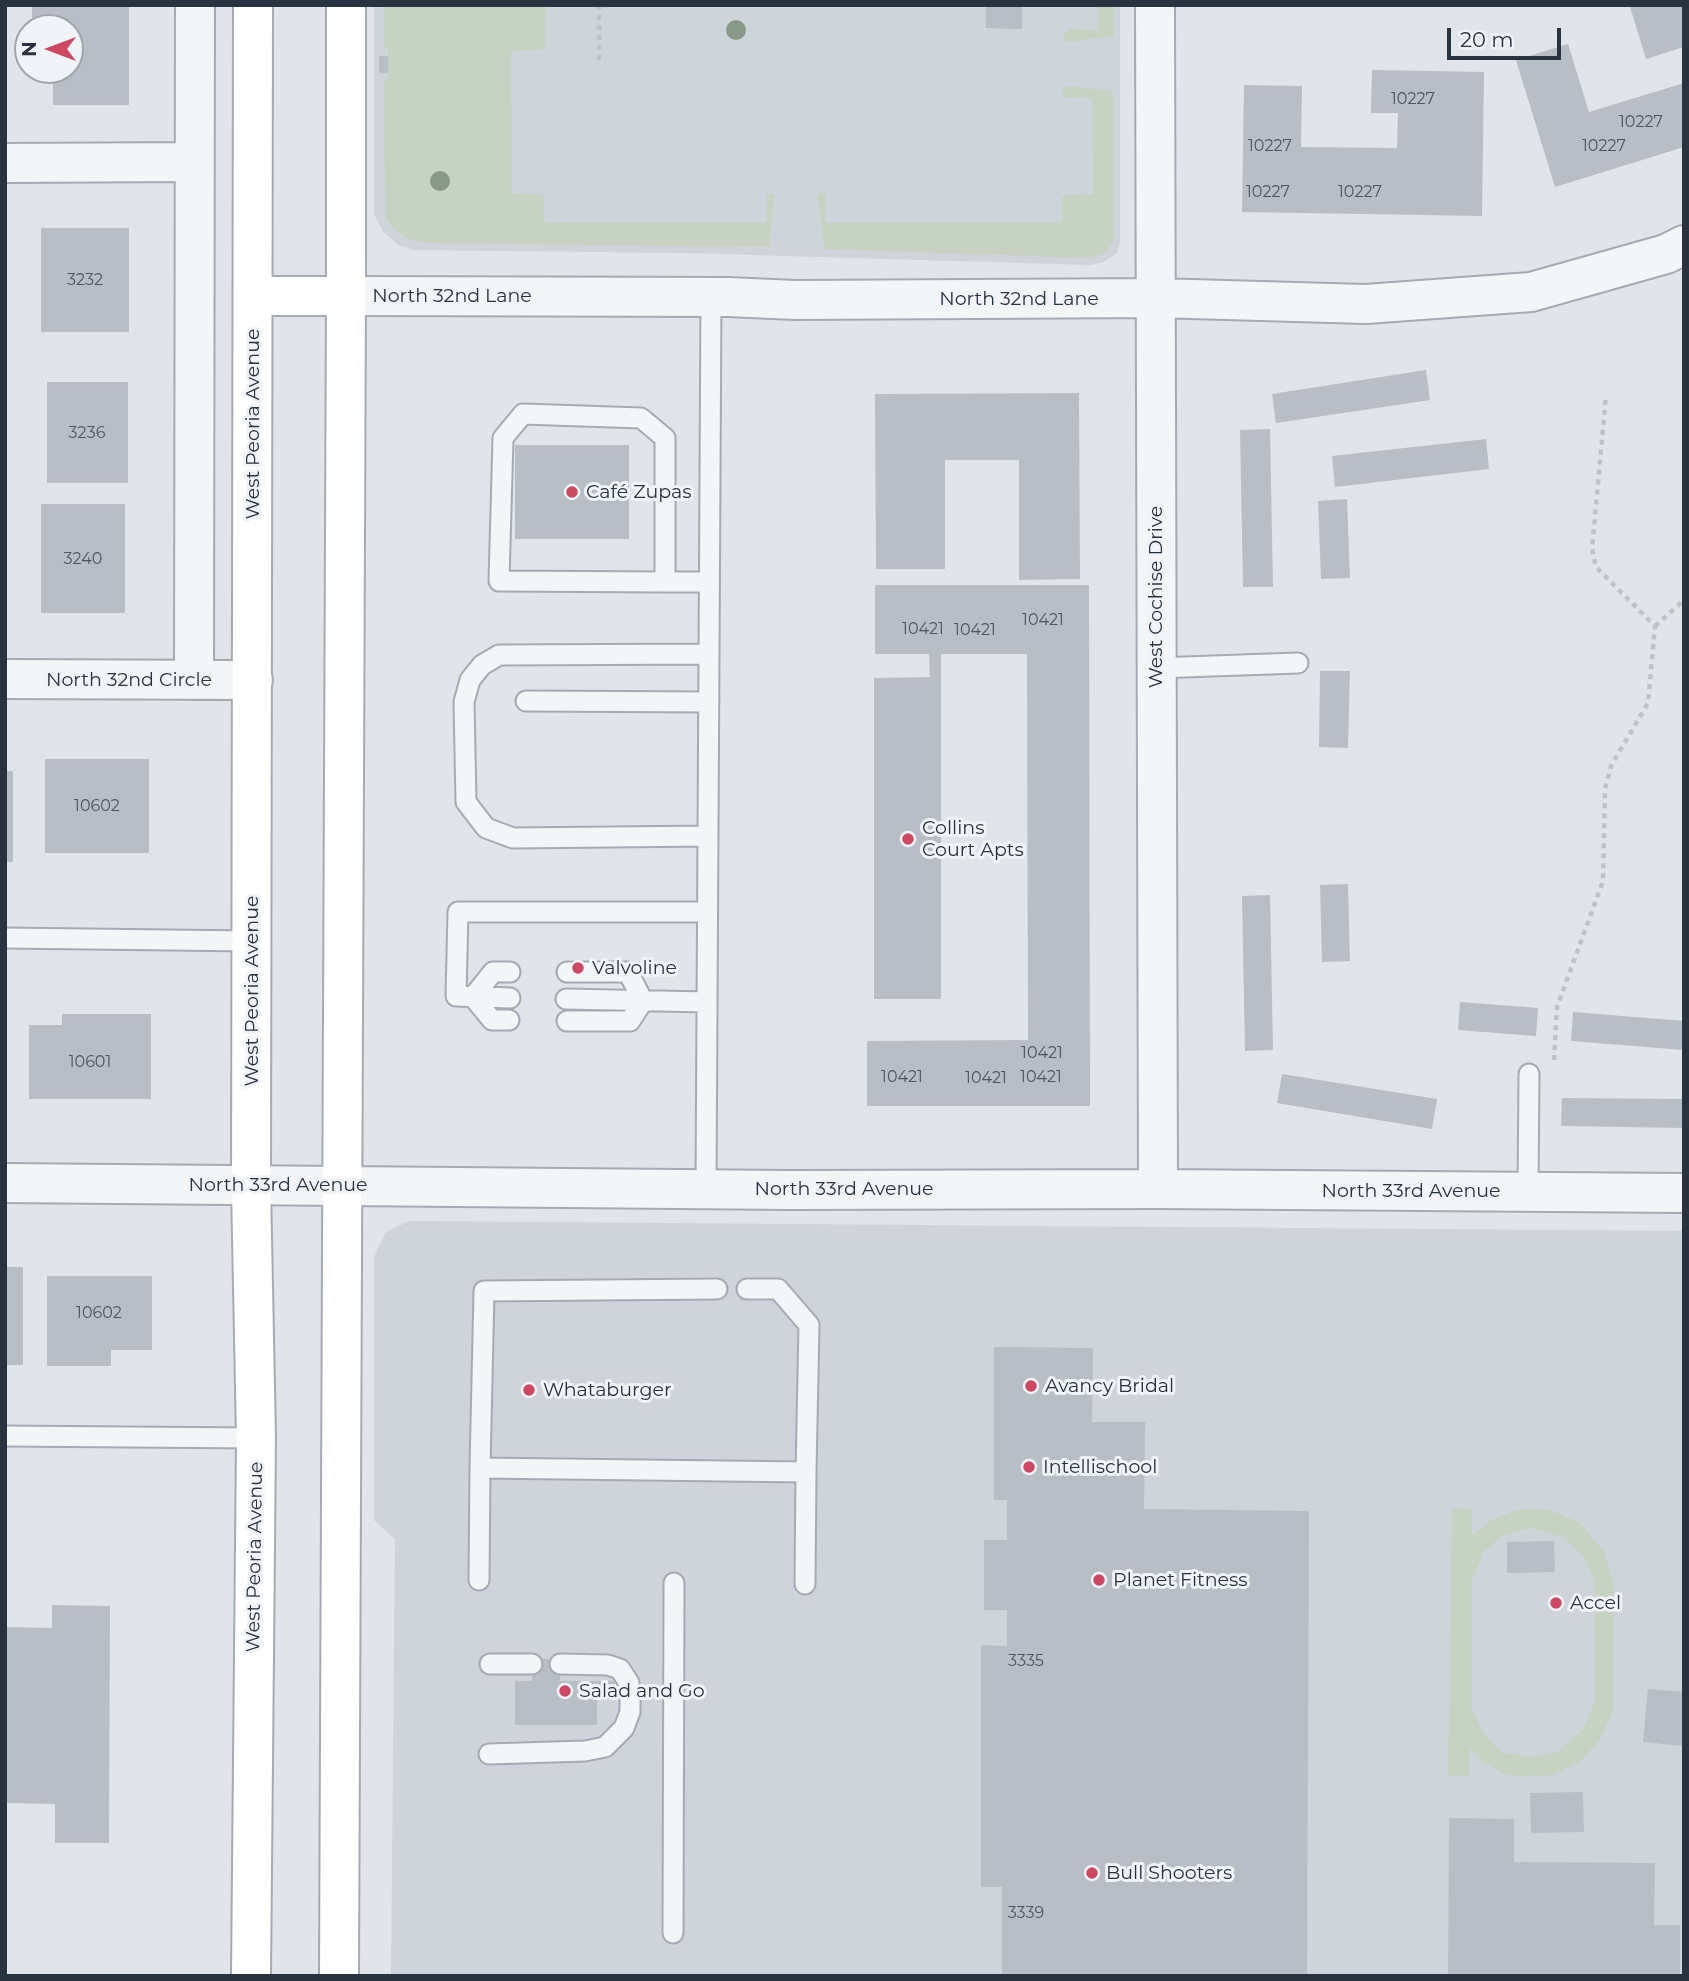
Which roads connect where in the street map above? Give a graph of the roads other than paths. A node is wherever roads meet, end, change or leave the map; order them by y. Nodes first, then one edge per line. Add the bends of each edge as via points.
1 (195, 5) edge
2 (253, 5) edge
3 (346, 5) edge
4 (1155, 5) edge
5 (194, 162) junction
6 (5, 163) edge
7 (1684, 245) edge
8 (254, 296) junction
9 (346, 296) junction
10 (711, 297) junction
11 (1156, 298) junction
12 (665, 582) junction
13 (709, 582) junction
14 (709, 654) junction
15 (1298, 663) dead end
16 (1156, 668) junction
17 (5, 679) edge
18 (194, 680) junction
19 (253, 680) junction
20 (526, 701) dead end
21 (709, 702) junction
22 (708, 836) junction
23 (707, 912) junction
24 (5, 938) edge
25 (252, 941) junction
26 (510, 972) dead end
27 (568, 972) dead end
28 (473, 997) junction
29 (510, 998) dead end
30 (566, 999) dead end
31 (643, 1000) junction
32 (707, 1002) junction
33 (509, 1020) dead end
34 (568, 1021) dead end
35 (1529, 1074) dead end
36 (5, 1184) edge
37 (343, 1185) junction
38 (251, 1186) junction
39 (706, 1189) junction
40 (1158, 1189) junction
41 (1528, 1191) junction
42 (1684, 1193) edge
43 (717, 1289) dead end
44 (747, 1289) dead end
45 (5, 1436) edge
46 (256, 1438) junction
47 (480, 1468) junction
48 (806, 1472) junction
49 (478, 1580) dead end
50 (674, 1583) dead end
51 (804, 1584) dead end
52 (490, 1664) dead end
53 (532, 1664) dead end
54 (560, 1664) dead end
55 (489, 1754) dead end
56 (673, 1933) dead end
57 (251, 1976) edge
58 (339, 1976) edge

1 - 5 street
2 - 8 main road, West Peoria Avenue
3 - 9 main road
4 - 11 street, West Cochise Drive
5 - 6 street
5 - 18 street
7 - 11 street, North 32nd Lane via 1531,292 1366,304
8 - 9 main road
8 - 19 main road, West Peoria Avenue
9 - 10 street, North 32nd Lane
9 - 37 main road
10 - 11 street, North 32nd Lane
10 - 13 lane
11 - 16 street, West Cochise Drive
12 - 12 lane via 499,581 503,438 523,414 640,418 665,438
12 - 13 lane
13 - 14 lane
14 - 21 lane
14 - 22 lane via 499,655 482,665 470,680 464,702 466,802 485,828 513,838
15 - 16 lane
16 - 40 street, West Cochise Drive
17 - 18 street, North 32nd Circle
18 - 19 street, North 32nd Circle
19 - 25 main road, West Peoria Avenue
20 - 21 lane
21 - 22 lane
22 - 23 lane
23 - 28 lane via 458,912 456,996
23 - 32 lane
24 - 25 lane
25 - 38 main road, West Peoria Avenue
26 - 28 lane via 492,972
27 - 31 lane via 628,972
28 - 29 lane
28 - 33 lane via 492,1020
30 - 31 lane
31 - 32 lane
31 - 34 lane via 630,1021
32 - 39 lane
35 - 41 lane
36 - 38 street, North 33rd Avenue
37 - 38 street, North 33rd Avenue
37 - 39 street, North 33rd Avenue
37 - 58 main road
38 - 46 main road, West Peoria Avenue
39 - 40 street, North 33rd Avenue
40 - 41 street, North 33rd Avenue
41 - 42 street, North 33rd Avenue
43 - 47 lane via 484,1291
44 - 48 lane via 778,1289 809,1325
45 - 46 lane
46 - 57 main road, West Peoria Avenue
47 - 48 lane
47 - 49 lane
48 - 51 lane
50 - 56 lane
52 - 53 lane
54 - 55 lane via 620,1669 629,1683 630,1696 624,1728 605,1747 585,1751

